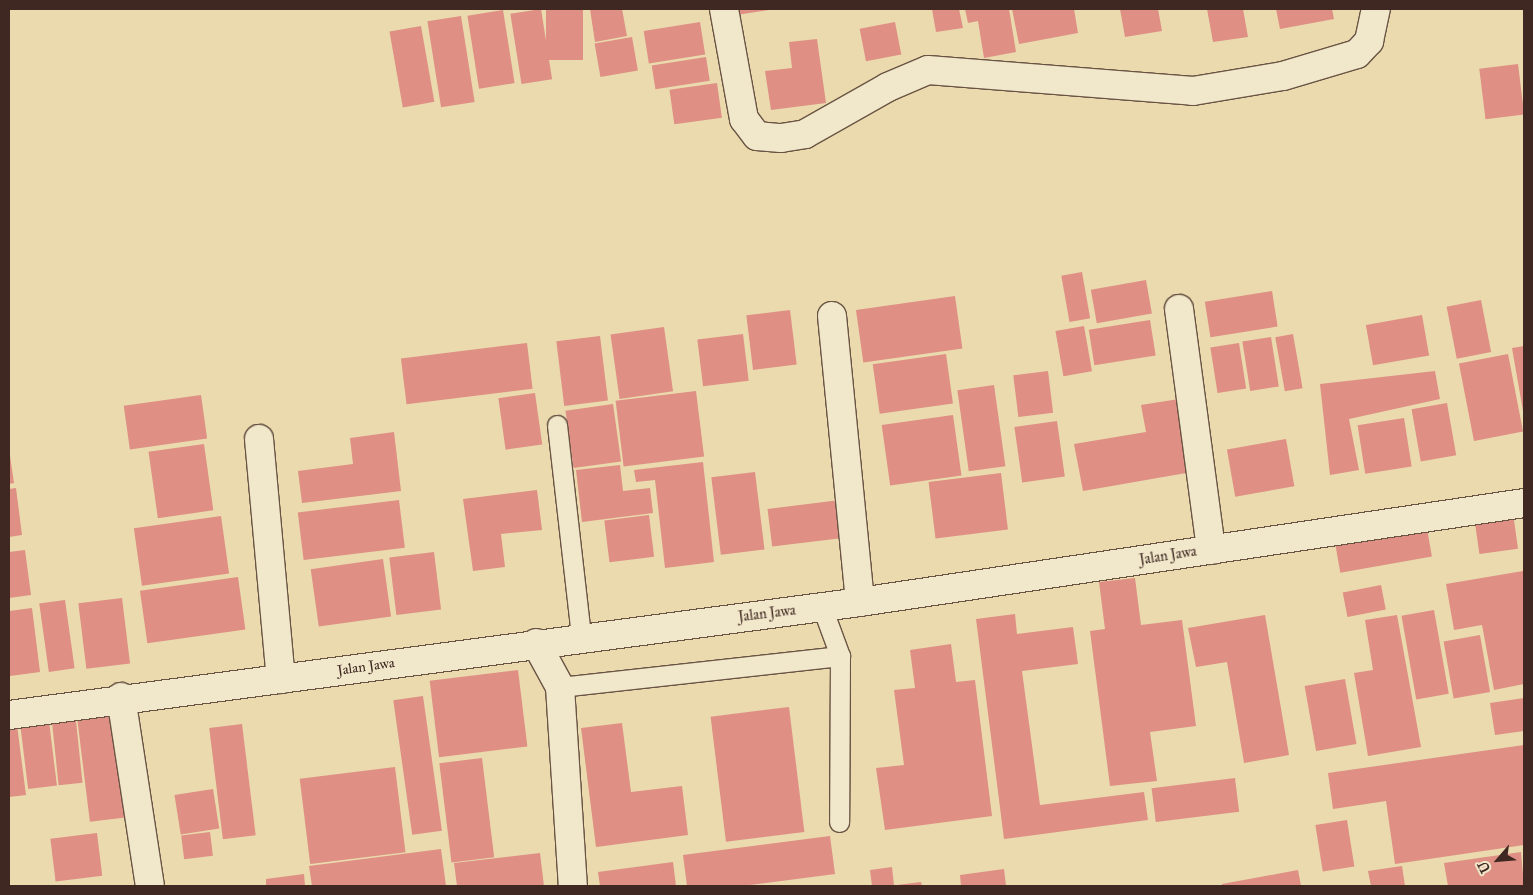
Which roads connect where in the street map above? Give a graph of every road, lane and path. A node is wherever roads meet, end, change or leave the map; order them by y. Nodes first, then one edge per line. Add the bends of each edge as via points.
1 (724, 9) edge
2 (1376, 9) edge
3 (1179, 309) dead end
4 (832, 316) dead end
5 (557, 425) dead end
6 (259, 439) dead end
7 (1524, 503) edge
8 (1210, 550) junction
9 (860, 602) junction
10 (822, 607) junction
11 (581, 638) junction
12 (536, 643) junction
13 (840, 656) junction
14 (280, 680) junction
15 (560, 687) junction
16 (121, 697) junction
17 (9, 715) edge
18 (839, 822) dead end
19 (150, 886) edge
20 (574, 886) edge

1 - 2 street via 744,119 757,136 782,138 806,134 888,87 928,70 1193,91 1283,76 1357,54 1369,41
3 - 8 street
4 - 9 street
5 - 11 lane
6 - 14 street
7 - 8 street, Jalan Jawa
8 - 9 street, Jalan Jawa
9 - 10 street, Jalan Jawa
10 - 11 street, Jalan Jawa
10 - 13 lane
11 - 12 street, Jalan Jawa
12 - 14 street, Jalan Jawa
12 - 15 street
13 - 15 lane
13 - 18 lane
14 - 16 street, Jalan Jawa
15 - 20 street
16 - 17 street, Jalan Jawa
16 - 19 street

